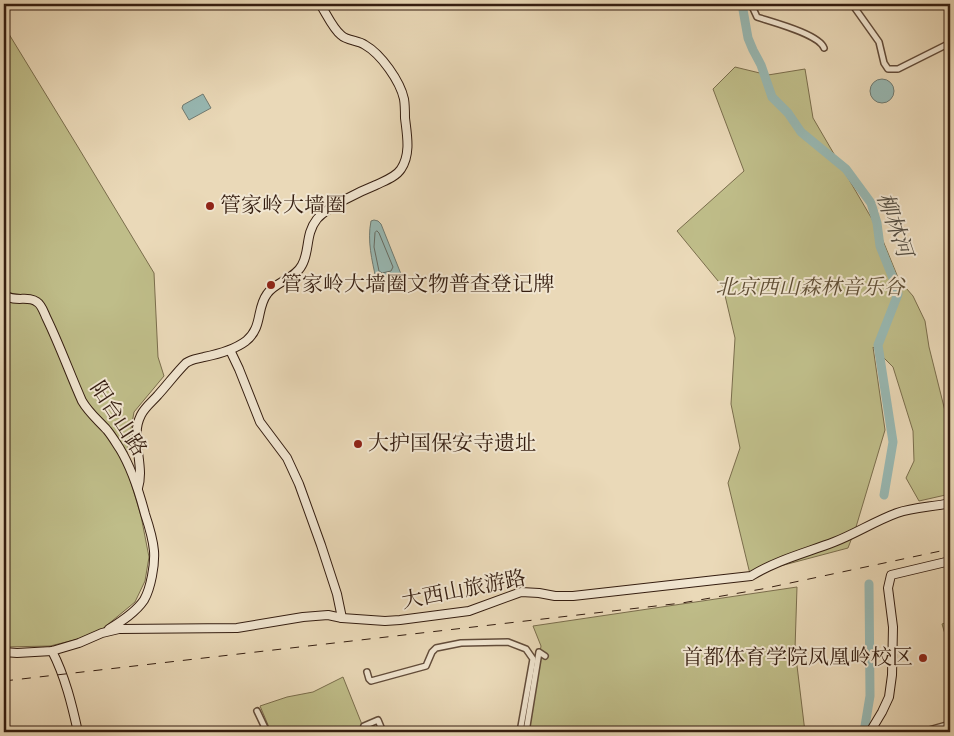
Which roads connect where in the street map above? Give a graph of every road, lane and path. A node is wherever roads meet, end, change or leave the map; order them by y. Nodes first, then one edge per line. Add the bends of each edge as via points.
1 (320, 4) edge
2 (751, 4) edge
3 (852, 4) edge
4 (950, 42) edge
5 (824, 48) dead end
6 (4, 296) edge
7 (230, 350) junction
8 (138, 488) junction
9 (950, 503) edge
10 (950, 561) edge
11 (132, 613) junction
12 (342, 618) junction
13 (136, 629) junction
14 (102, 633) junction
15 (52, 651) junction
16 (4, 652) edge
17 (545, 656) dead end
18 (367, 672) dead end
19 (257, 711) dead end
20 (950, 724) edge
21 (364, 726) dead end
22 (930, 731) edge
23 (78, 732) edge
24 (268, 732) edge
25 (384, 732) edge
26 (520, 732) edge
27 (526, 732) edge
28 (870, 732) edge
29 (922, 732) edge

1 - 7 street via 342,36 372,49 394,77 404,99 408,151 397,174 317,219 308,238 302,266 268,292 256,328 246,340
2 - 5 street via 757,17 814,38
3 - 4 street via 879,42 888,69 898,69
6 - 8 street, 阳台山路 via 14,300 30,299 40,304 82,402 119,448
7 - 8 street via 186,363 141,414 136,437 140,462
7 - 12 street via 260,422 288,458 299,484
8 - 11 street, 阳台山路 via 154,552 149,587 145,598
9 - 12 street, 大西山旅游路 via 884,518 839,540 772,564 751,576 573,596 522,592 469,611 400,620
10 - 28 street via 892,575 888,588 893,627 892,675 889,696
11 - 13 street via 132,624
11 - 14 street, 阳台山路
12 - 13 street, 大西山旅游路 via 317,615 237,628
13 - 14 street, 大西山旅游路
14 - 15 street, 大西山旅游路
15 - 16 street, 大西山旅游路
15 - 23 street
17 - 27 street via 539,652
18 - 26 street via 371,681 426,666 436,648 461,643 508,642 526,649 533,659
19 - 24 street
20 - 22 street
21 - 25 street via 378,720
22 - 29 street

